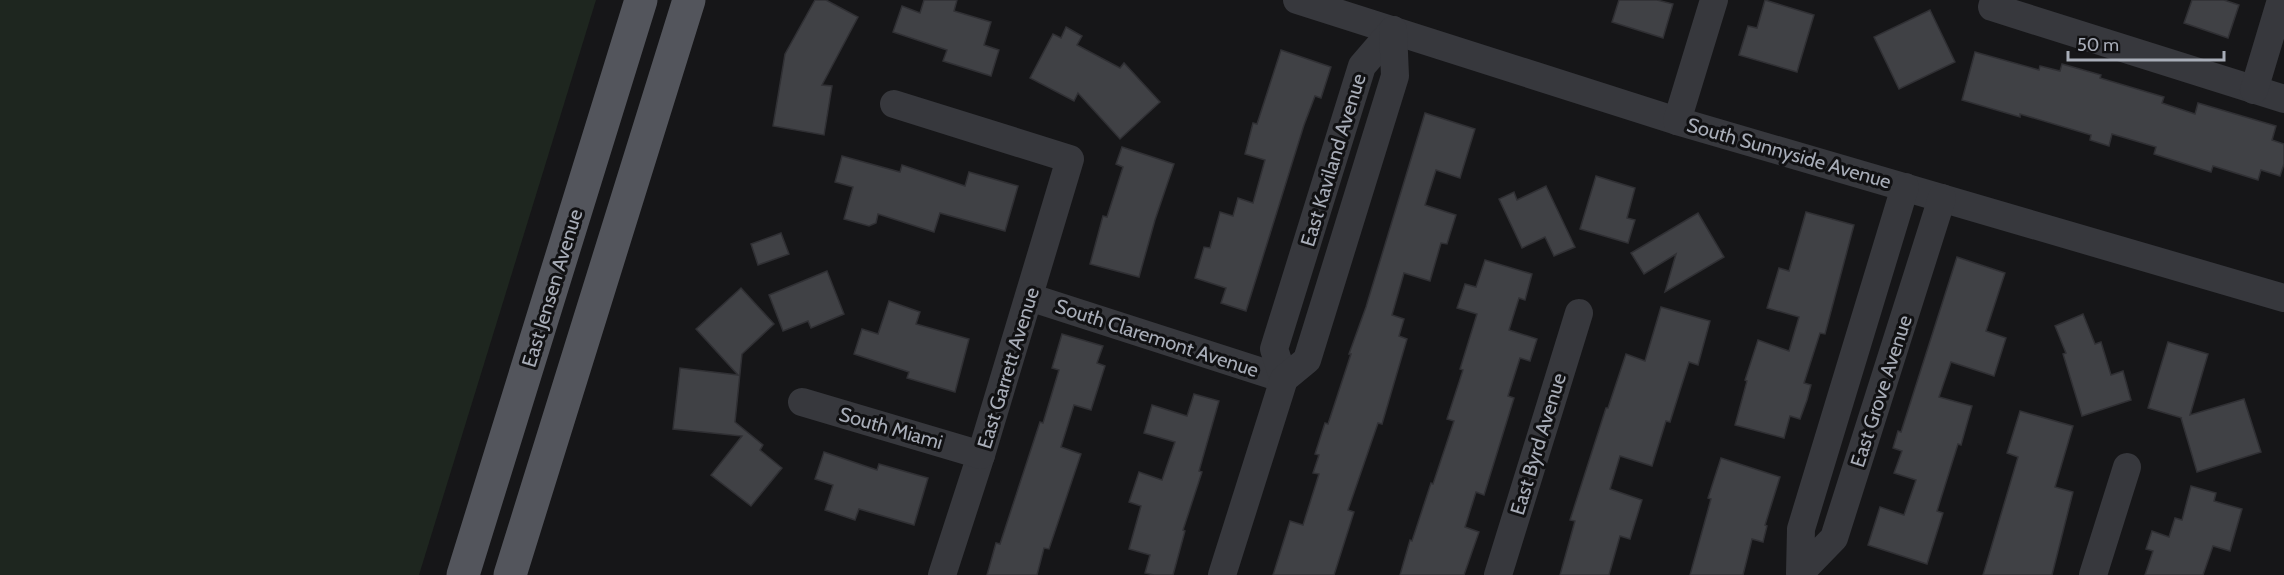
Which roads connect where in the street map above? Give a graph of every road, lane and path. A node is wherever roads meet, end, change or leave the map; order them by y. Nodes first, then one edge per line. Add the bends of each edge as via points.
1 (641, 0) edge
2 (689, 0) edge
3 (1297, 0) edge
4 (1714, 0) edge
5 (2281, 0) edge
6 (1993, 4) edge
7 (1393, 30) junction
8 (2254, 90) junction
9 (2284, 99) edge
10 (894, 104) dead end
11 (1677, 121) junction
12 (1905, 187) junction
13 (1942, 198) junction
14 (1029, 297) junction
15 (2284, 297) edge
16 (1578, 313) dead end
17 (1284, 379) junction
18 (802, 402) dead end
19 (981, 455) junction
20 (2127, 467) dead end
21 (1802, 574) edge
22 (463, 575) edge
23 (510, 575) edge
24 (942, 575) edge
25 (1222, 575) edge
26 (1498, 575) edge
27 (2093, 575) edge

1 - 22 main road, East Jensen Avenue
2 - 23 main road
3 - 7 street, South Sunnyside Avenue
4 - 11 street
5 - 8 street
6 - 8 street
7 - 11 street, South Sunnyside Avenue
7 - 17 street, East Kaviland Avenue via 1395,76 1307,360
8 - 9 street
10 - 14 street, East Garrett Avenue via 1070,159
11 - 12 street, South Sunnyside Avenue
12 - 13 street, South Sunnyside Avenue
12 - 21 street, East Grove Avenue via 1801,529
13 - 15 street, South Sunnyside Avenue
13 - 21 street, East Grove Avenue via 1834,538
14 - 17 street, South Claremont Avenue
14 - 19 street, East Garrett Avenue
16 - 26 street, East Byrd Avenue
17 - 25 street
18 - 19 street, South Miami
19 - 24 street, East Garrett Avenue
20 - 27 street

